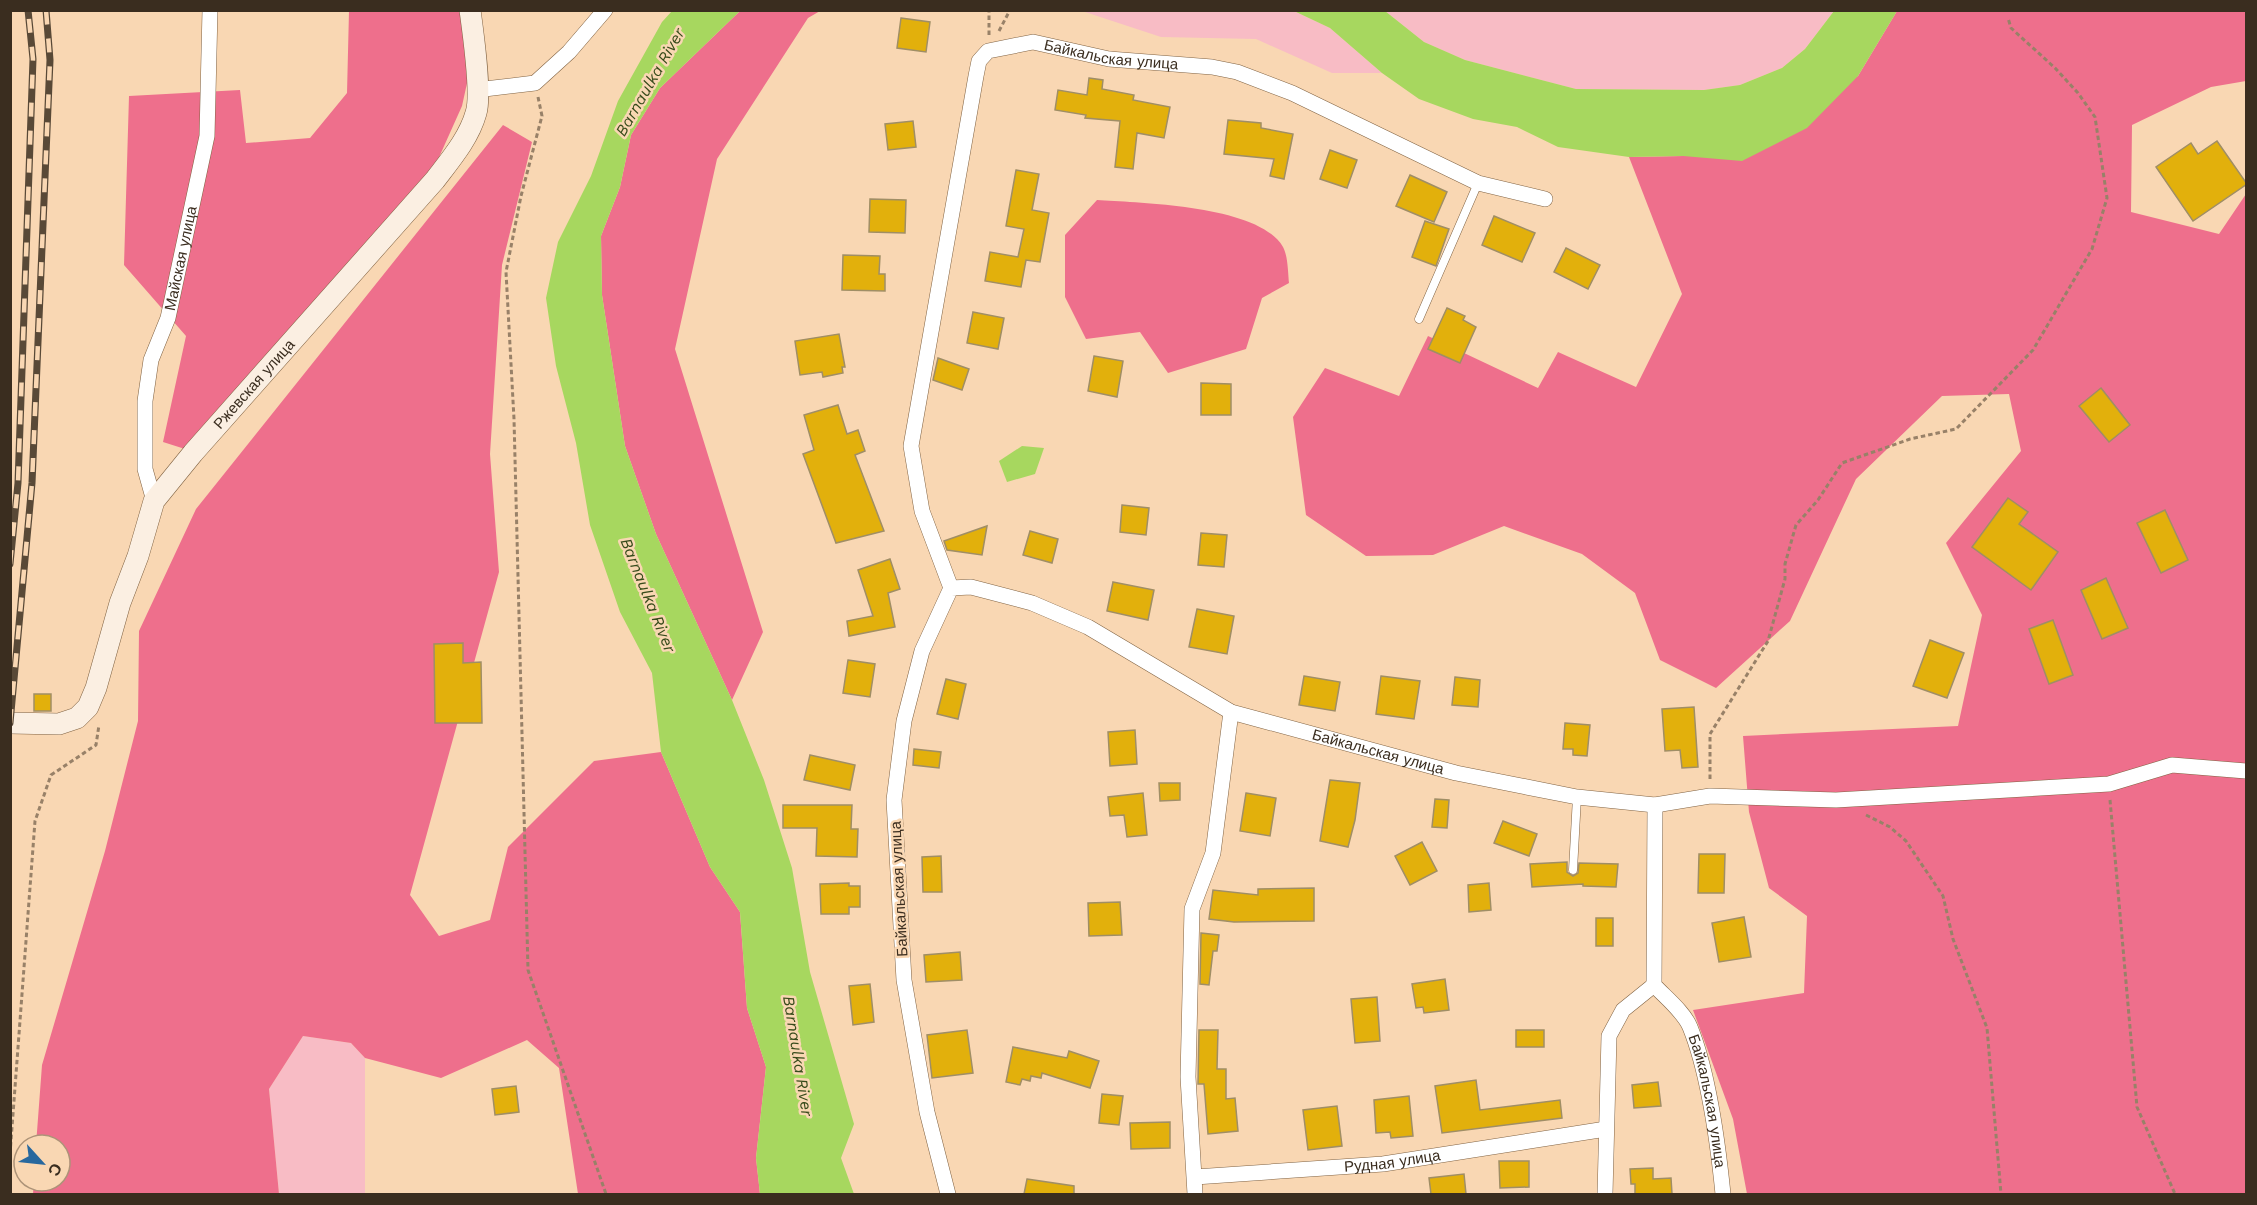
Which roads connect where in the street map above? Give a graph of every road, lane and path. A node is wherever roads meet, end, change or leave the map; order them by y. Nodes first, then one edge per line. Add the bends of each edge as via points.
1 (210, 10) edge
2 (470, 10) edge
3 (605, 10) edge
4 (989, 10) edge
5 (2008, 18) dead end
6 (988, 51) junction
7 (535, 83) junction
8 (476, 90) junction
9 (1478, 183) junction
10 (1545, 199) dead end
11 (1419, 319) dead end
12 (154, 501) junction
13 (951, 588) junction
14 (88, 707) junction
15 (1232, 712) junction
16 (10, 723) edge
17 (2247, 771) edge
18 (2109, 784) junction
19 (1710, 796) junction
20 (1577, 797) junction
21 (1836, 800) junction
22 (1655, 805) junction
23 (1573, 870) dead end
24 (1654, 985) junction
25 (1606, 1129) junction
26 (10, 1154) edge
27 (1195, 1177) junction
28 (606, 1194) edge
29 (948, 1194) edge
30 (1195, 1194) edge
31 (1605, 1194) edge
32 (1723, 1194) edge
33 (2001, 1194) edge
34 (2175, 1194) edge

1 - 12 street, Майская улица via 207,136 168,318 151,360 145,401 145,469
2 - 8 main road, Ржевская улица
3 - 7 street via 569,52
4 - 6 path
5 - 19 path via 2011,28 2079,93 2095,117 2107,198 2092,249 2033,351 1956,429 1910,439 1842,463 1796,525 1768,641 1710,734
6 - 9 street, Байкальская улица via 1033,42 1109,59 1237,72 1292,93
6 - 13 street via 979,61 976,76 911,446 922,511
7 - 8 street
7 - 28 path via 542,116 520,196 506,272 514,419 528,970
8 - 12 main road, Ржевская улица via 477,111 460,146 435,180
9 - 10 street, Байкальская улица
9 - 11 lane
12 - 14 main road, Ржевская улица
13 - 15 street, Байкальская улица via 971,587 1012,597 1088,627
13 - 29 street, Байкальская улица via 919,661 904,721 894,800 904,980 927,1112
14 - 16 main road via 77,718 59,724
14 - 26 path via 99,721 96,745 51,775 35,821
15 - 20 street, Байкальская улица via 1456,772
15 - 27 street via 1213,853 1192,909 1188,1077
17 - 18 street, Байкальская улица via 2172,765
18 - 21 street, Байкальская улица
18 - 34 path via 2137,1107
19 - 21 street, Байкальская улица
19 - 22 street, Байкальская улица
20 - 22 street, Байкальская улица
20 - 23 lane
21 - 33 path via 1890,827 1906,841 1943,896 1953,939 1987,1028
22 - 24 street
24 - 25 street via 1623,1010 1609,1036
24 - 32 street, Байкальская улица via 1690,1025 1704,1077
25 - 27 street, Рудная улица via 1383,1164
25 - 31 street
27 - 30 street

